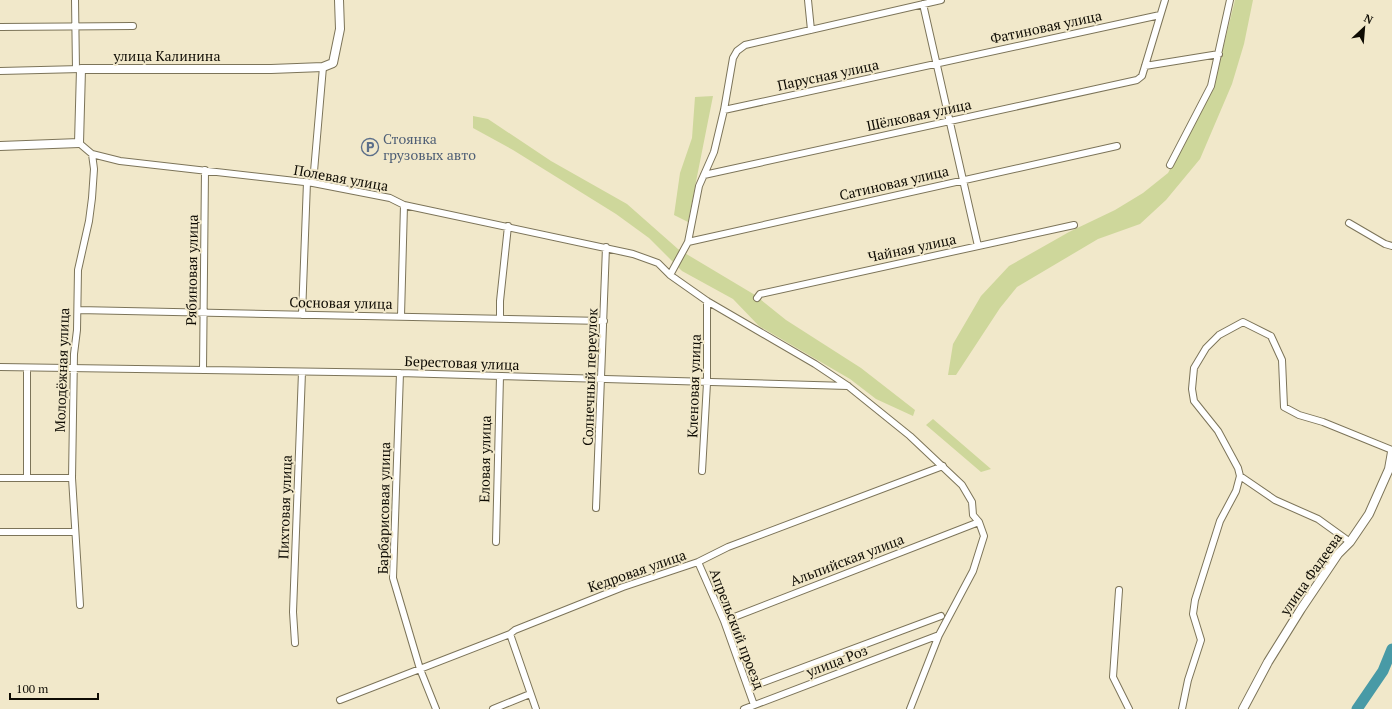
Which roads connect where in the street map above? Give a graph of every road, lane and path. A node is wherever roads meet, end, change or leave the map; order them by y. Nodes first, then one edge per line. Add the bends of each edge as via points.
1 (75, 0) edge
2 (339, 0) edge
3 (808, 0) edge
4 (941, 0) edge
5 (1165, 0) edge
6 (1230, 0) edge
7 (923, 4) junction
8 (1160, 15) junction
9 (133, 26) dead end
10 (0, 27) edge
11 (76, 27) junction
12 (811, 30) junction
13 (1219, 54) junction
14 (936, 63) junction
15 (1145, 66) junction
16 (323, 67) junction
17 (78, 69) junction
18 (0, 71) edge
19 (724, 110) junction
20 (949, 120) junction
21 (79, 143) junction
22 (0, 146) edge
23 (1117, 146) dead end
24 (92, 154) junction
25 (1170, 165) dead end
26 (205, 170) junction
27 (704, 175) junction
28 (963, 179) junction
29 (310, 183) junction
30 (404, 205) junction
31 (1349, 223) dead end
32 (1074, 225) dead end
33 (508, 226) junction
34 (688, 242) junction
35 (978, 246) junction
36 (1392, 246) edge
37 (606, 247) junction
38 (670, 275) junction
39 (757, 298) dead end
40 (707, 301) junction
41 (78, 310) junction
42 (203, 312) junction
43 (302, 315) junction
44 (401, 316) junction
45 (500, 318) junction
46 (604, 321) junction
47 (0, 368) edge
48 (27, 369) junction
49 (74, 369) junction
50 (203, 370) junction
51 (302, 372) junction
52 (400, 373) junction
53 (500, 376) junction
54 (602, 379) junction
55 (707, 383) junction
56 (848, 386) junction
57 (1392, 451) edge
58 (943, 466) junction
59 (702, 471) dead end
60 (1240, 476) junction
61 (0, 478) edge
62 (27, 478) junction
63 (72, 478) junction
64 (596, 508) dead end
65 (978, 522) junction
66 (0, 532) edge
67 (75, 532) junction
68 (496, 542) dead end
69 (1350, 542) junction
70 (698, 562) junction
71 (1120, 590) dead end
72 (80, 605) dead end
73 (941, 616) dead end
74 (724, 621) junction
75 (510, 634) junction
76 (939, 635) junction
77 (295, 643) dead end
78 (420, 669) junction
79 (748, 688) junction
80 (530, 694) junction
81 (340, 700) dead end
82 (754, 705) junction
83 (436, 709) edge
84 (493, 709) edge
85 (536, 709) edge
86 (744, 709) edge
87 (910, 709) edge
88 (1129, 709) edge
89 (1182, 709) edge
90 (1243, 709) edge

1 - 11 street
2 - 16 street, улица Калинина via 340,29 333,62
3 - 12 street
4 - 7 street
5 - 8 street
6 - 13 street
7 - 12 street
7 - 14 street
8 - 14 street, Фатиновая улица
8 - 15 street
9 - 11 street
10 - 11 street
11 - 17 street
12 - 19 street via 745,45 737,51 733,58
13 - 15 street
13 - 25 street via 1211,86
14 - 19 street, Парусная улица
14 - 20 street
15 - 20 street, Шёлковая улица via 1140,79
16 - 17 street, улица Калинина
16 - 29 street
17 - 18 street, улица Калинина
17 - 21 street
19 - 27 street via 714,152
20 - 27 street, Шёлковая улица
20 - 28 street
21 - 22 street
21 - 24 street
23 - 28 street, Сатиновая улица
24 - 26 street, Полевая улица via 120,161
24 - 41 street, Молодёжная улица via 92,198 78,270
26 - 29 street, Полевая улица
26 - 42 street, Рябиновая улица
27 - 34 street via 699,186
28 - 34 street, Сатиновая улица
28 - 35 street
29 - 30 street, Полевая улица via 390,198
29 - 43 street
30 - 33 street, Полевая улица
30 - 44 street
31 - 36 street
32 - 35 street, Чайная улица
33 - 37 street, Полевая улица
33 - 45 street
34 - 38 street
35 - 39 street, Чайная улица via 760,294
37 - 38 street, Полевая улица via 658,263
37 - 46 street, Солнечный переулок
38 - 40 street, Полевая улица
40 - 55 street, Кленовая улица
40 - 56 street, Полевая улица
41 - 42 street, Сосновая улица
41 - 49 street, Молодёжная улица
42 - 43 street, Сосновая улица
42 - 50 street, Рябиновая улица
43 - 44 street, Сосновая улица
44 - 45 street, Сосновая улица
45 - 46 street, Сосновая улица
46 - 54 street, Солнечный переулок
47 - 48 street, Берестовая улица
48 - 49 street, Берестовая улица
48 - 62 street
49 - 50 street, Берестовая улица
49 - 63 street, Молодёжная улица
50 - 51 street, Берестовая улица
51 - 52 street, Берестовая улица
51 - 77 street, Пихтовая улица
52 - 53 street, Берестовая улица
52 - 78 street, Барбарисовая улица via 393,578
53 - 54 street, Берестовая улица
53 - 68 street, Еловая улица
54 - 55 street, Берестовая улица
54 - 64 street, Солнечный переулок
55 - 56 street, Берестовая улица
55 - 59 street, Кленовая улица
56 - 58 street, Полевая улица
57 - 60 street via 1284,407 1282,360 1271,336 1243,322 1219,335 1206,348 1194,368 1192,389 1194,401 1218,431
57 - 69 street, улица Фадеева via 1389,469 1376,500
58 - 65 street, Полевая улица via 962,485 972,502 973,515
58 - 70 street, Кедровая улица via 728,547
60 - 69 street via 1275,500 1323,522
60 - 89 street via 1236,491 1220,521 1194,600 1193,614 1201,640
61 - 62 street
62 - 63 street
63 - 67 street, Молодёжная улица
65 - 74 street, Альпийская улица
65 - 76 street, Полевая улица via 984,536 973,571
66 - 67 street
67 - 72 street, Молодёжная улица
69 - 90 street, улица Фадеева via 1338,554 1301,609
70 - 74 street, Апрельский проезд
70 - 75 street, Кедровая улица via 624,587
71 - 88 street via 1113,677
73 - 79 street, улица Роз
74 - 79 street, Апрельский проезд
75 - 78 street, Кедровая улица
75 - 80 street
76 - 82 street, улица Роз
76 - 87 street, Полевая улица
78 - 81 street, Кедровая улица
78 - 83 street, Барбарисовая улица
79 - 82 street, Апрельский проезд
80 - 84 street
80 - 85 street
82 - 86 street, улица Роз

